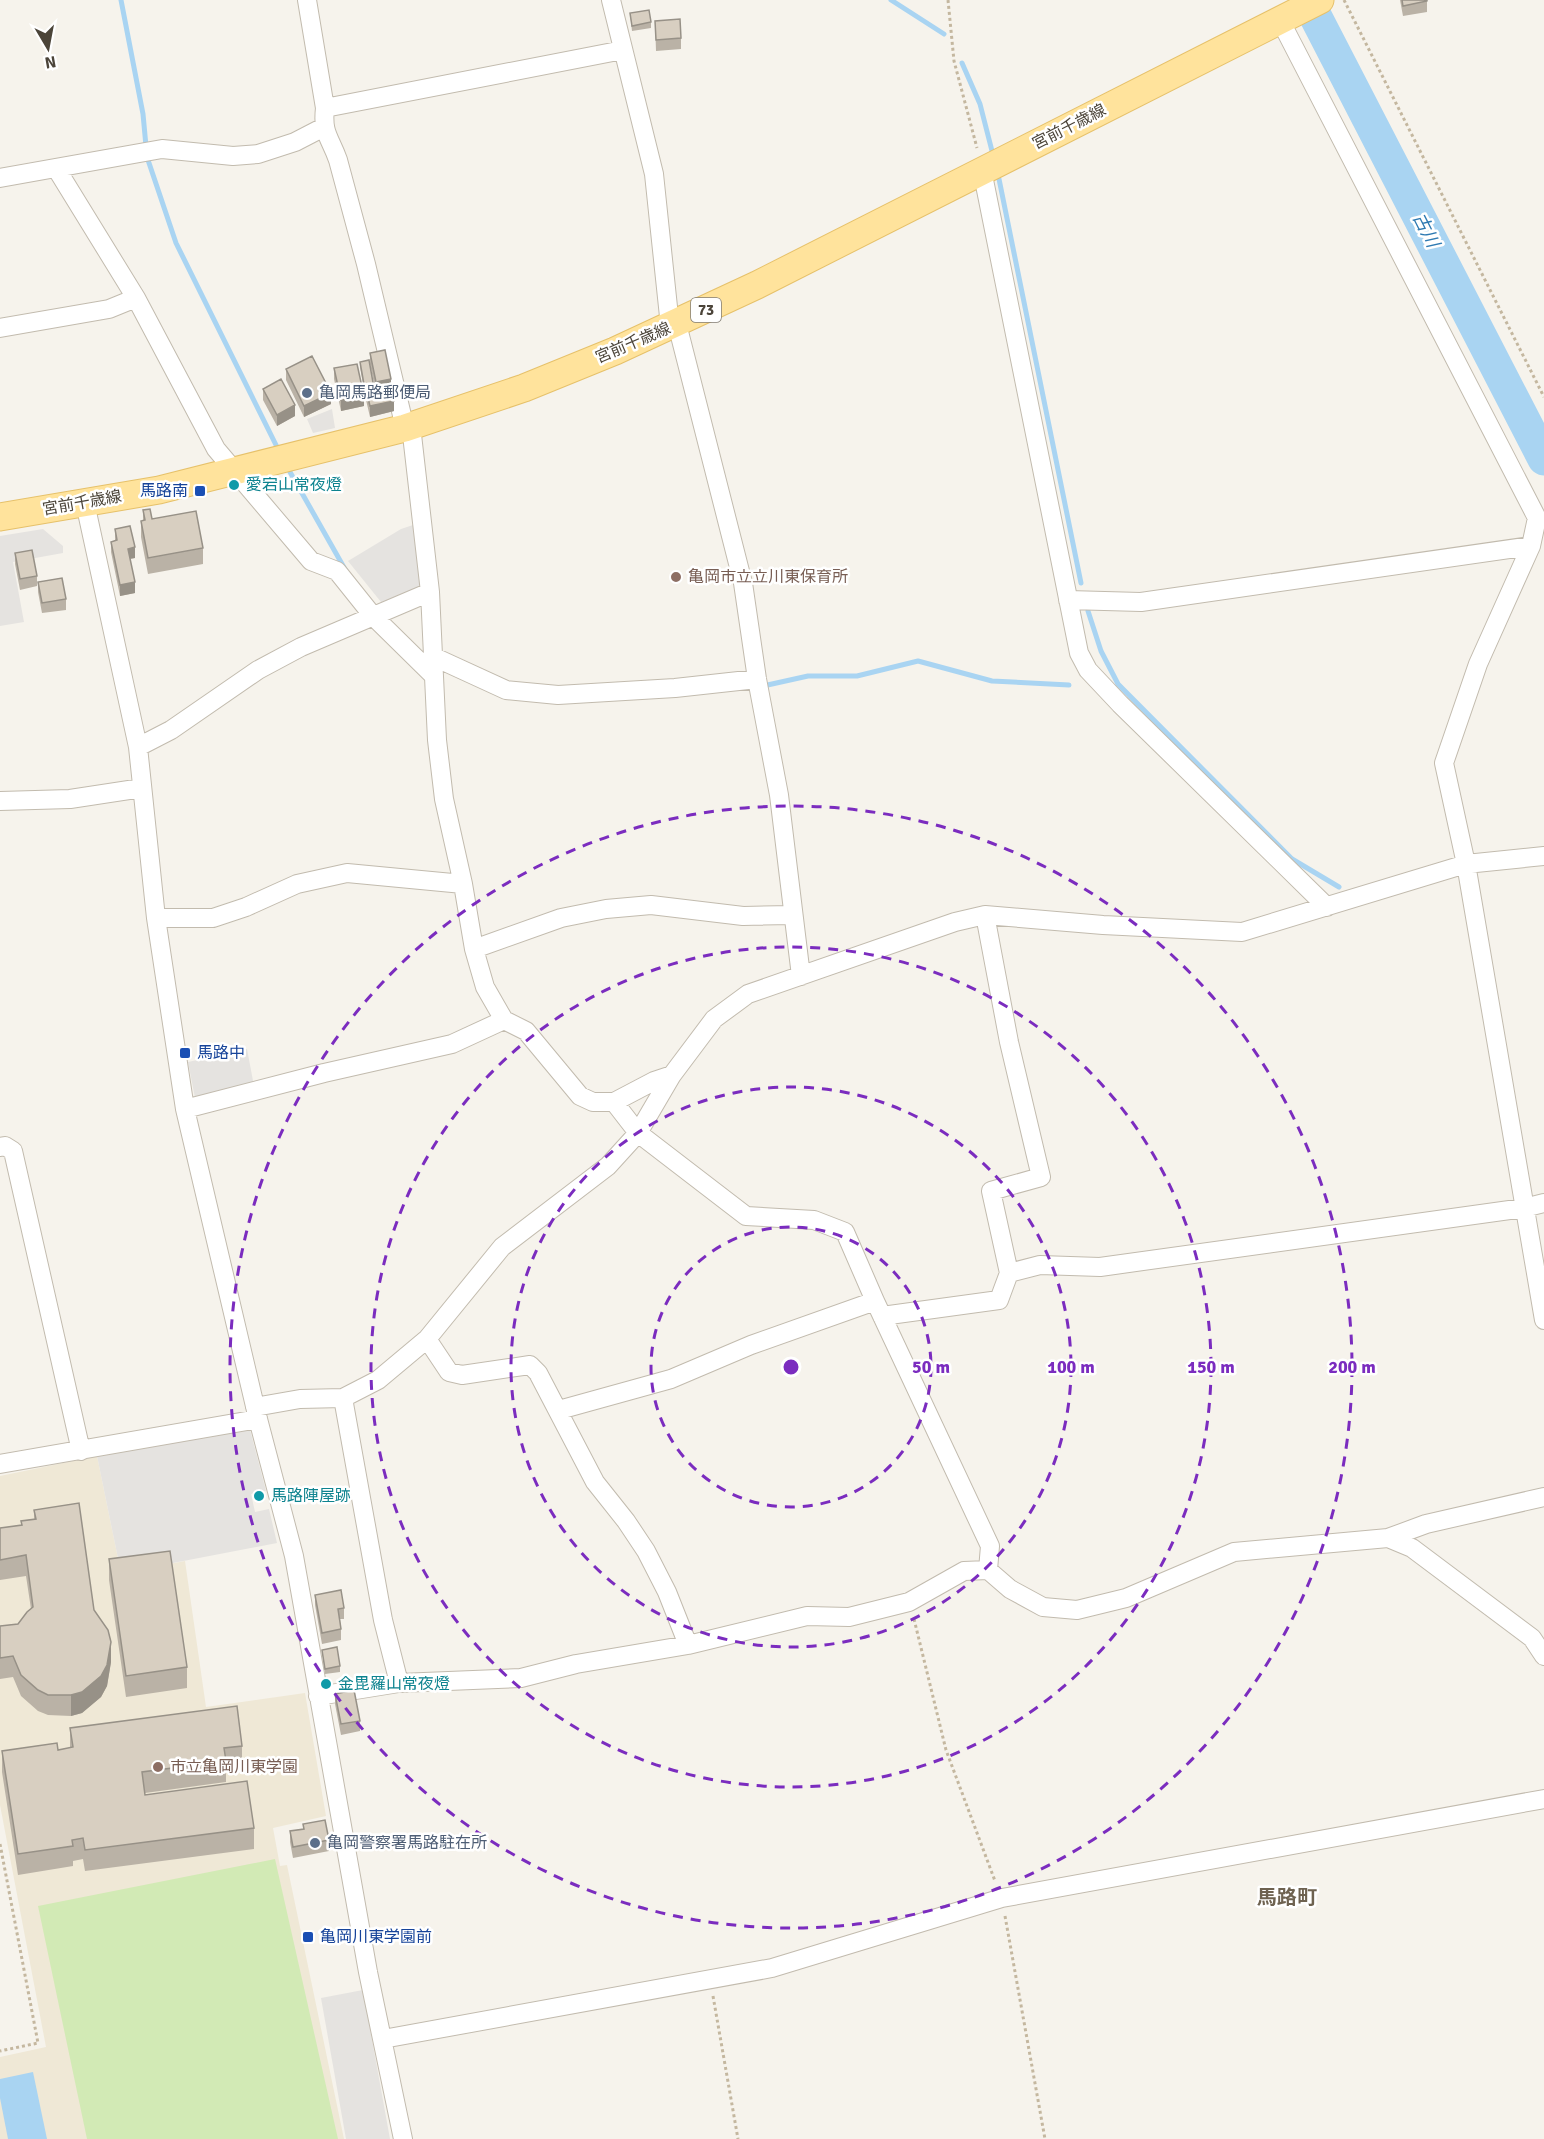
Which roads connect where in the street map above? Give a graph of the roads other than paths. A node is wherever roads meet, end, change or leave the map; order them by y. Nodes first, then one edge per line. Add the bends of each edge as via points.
1 (307, 0) edge
2 (611, 0) edge
3 (1320, 0) edge
4 (1285, 18) junction
5 (623, 50) junction
6 (325, 108) junction
7 (324, 127) junction
8 (56, 168) junction
9 (982, 170) junction
10 (0, 178) edge
11 (136, 298) junction
12 (674, 325) junction
13 (0, 328) edge
14 (408, 427) junction
15 (235, 470) junction
16 (85, 503) junction
17 (0, 517) edge
18 (1531, 546) junction
19 (430, 592) junction
20 (1068, 600) junction
21 (373, 616) junction
22 (432, 656) junction
23 (434, 676) junction
24 (757, 679) junction
25 (138, 747) junction
26 (142, 788) junction
27 (0, 801) edge
28 (1544, 856) edge
29 (1466, 864) junction
30 (463, 884) junction
31 (1327, 907) junction
32 (793, 915) junction
33 (984, 915) junction
34 (156, 918) junction
35 (474, 949) junction
36 (801, 976) junction
37 (504, 1020) junction
38 (672, 1075) junction
39 (614, 1102) junction
40 (185, 1109) junction
41 (638, 1133) junction
42 (0, 1147) edge
43 (1544, 1203) edge
44 (1524, 1208) junction
45 (1009, 1273) junction
46 (878, 1309) junction
47 (1544, 1320) edge
48 (427, 1339) junction
49 (343, 1398) junction
50 (559, 1410) junction
51 (256, 1413) junction
52 (81, 1451) junction
53 (0, 1464) edge
54 (1544, 1497) edge
55 (1388, 1538) junction
56 (988, 1570) junction
57 (688, 1645) junction
58 (1544, 1656) edge
59 (399, 1683) junction
60 (318, 1696) junction
61 (1544, 1799) edge
62 (383, 2039) junction
63 (403, 2139) edge

1 - 6 street
2 - 5 street
3 - 4 main road, 宮前千歳線 / 73
4 - 9 main road, 宮前千歳線 / 73
4 - 18 street via 1537,518
5 - 6 street
5 - 12 street via 654,174
6 - 7 street
7 - 8 street via 258,154 233,156 162,149
7 - 14 street via 338,160
8 - 10 street
8 - 11 street
9 - 12 main road, 宮前千歳線 / 73
9 - 20 street
11 - 13 street via 109,309
11 - 15 street via 216,449
12 - 14 main road, 宮前千歳線 / 73 via 524,388
12 - 24 street via 743,583
14 - 15 main road, 宮前千歳線 / 73
14 - 19 street
15 - 16 main road, 宮前千歳線 / 73 via 159,490
15 - 21 street via 311,561 337,571
16 - 17 main road, 宮前千歳線 / 73
16 - 25 street
18 - 20 street via 1141,602
18 - 29 street via 1478,664 1444,764
19 - 21 street
19 - 22 street
20 - 31 street via 1079,653 1088,670
21 - 23 street
21 - 25 street via 258,670 171,730
22 - 23 street
22 - 24 street via 506,690 558,695
23 - 30 street via 444,799
24 - 32 street via 779,795
25 - 26 street
26 - 27 street via 70,799
26 - 34 street
28 - 29 street
29 - 31 street
29 - 44 street
30 - 34 street via 347,873 297,884 213,918
30 - 35 street
31 - 33 street via 1242,932
32 - 35 street via 743,916 651,904 561,918
32 - 36 street
33 - 36 street
33 - 45 street via 1041,1177 991,1191
34 - 40 street
35 - 37 street via 485,987
36 - 38 street via 748,994 714,1019
37 - 39 street via 526,1031 580,1096 592,1102
37 - 40 street via 452,1044
38 - 39 street
38 - 41 street
39 - 41 street
40 - 51 street
41 - 46 street via 746,1216 814,1220 844,1233
41 - 48 street via 608,1166 502,1247
42 - 52 street via 13,1151
43 - 44 street
44 - 45 street via 1100,1267 1041,1264
44 - 47 street
45 - 46 street via 999,1300
46 - 50 street via 751,1345 671,1379
46 - 56 street via 990,1546
48 - 49 street via 378,1380
48 - 50 street via 449,1372 462,1375 530,1365
49 - 51 street via 300,1399
49 - 59 street via 383,1620
50 - 57 street via 595,1482 646,1551
51 - 52 street
51 - 60 street via 294,1556
52 - 53 street
54 - 55 street via 1426,1524
55 - 56 street via 1234,1552 1125,1598 1077,1610 1043,1607 1010,1589
55 - 58 street via 1412,1548 1523,1631
56 - 57 street via 964,1571 909,1602 849,1617 807,1616
57 - 59 street via 576,1664 521,1678
59 - 60 street
60 - 62 street
61 - 62 street via 1002,1898 772,1968
62 - 63 street

